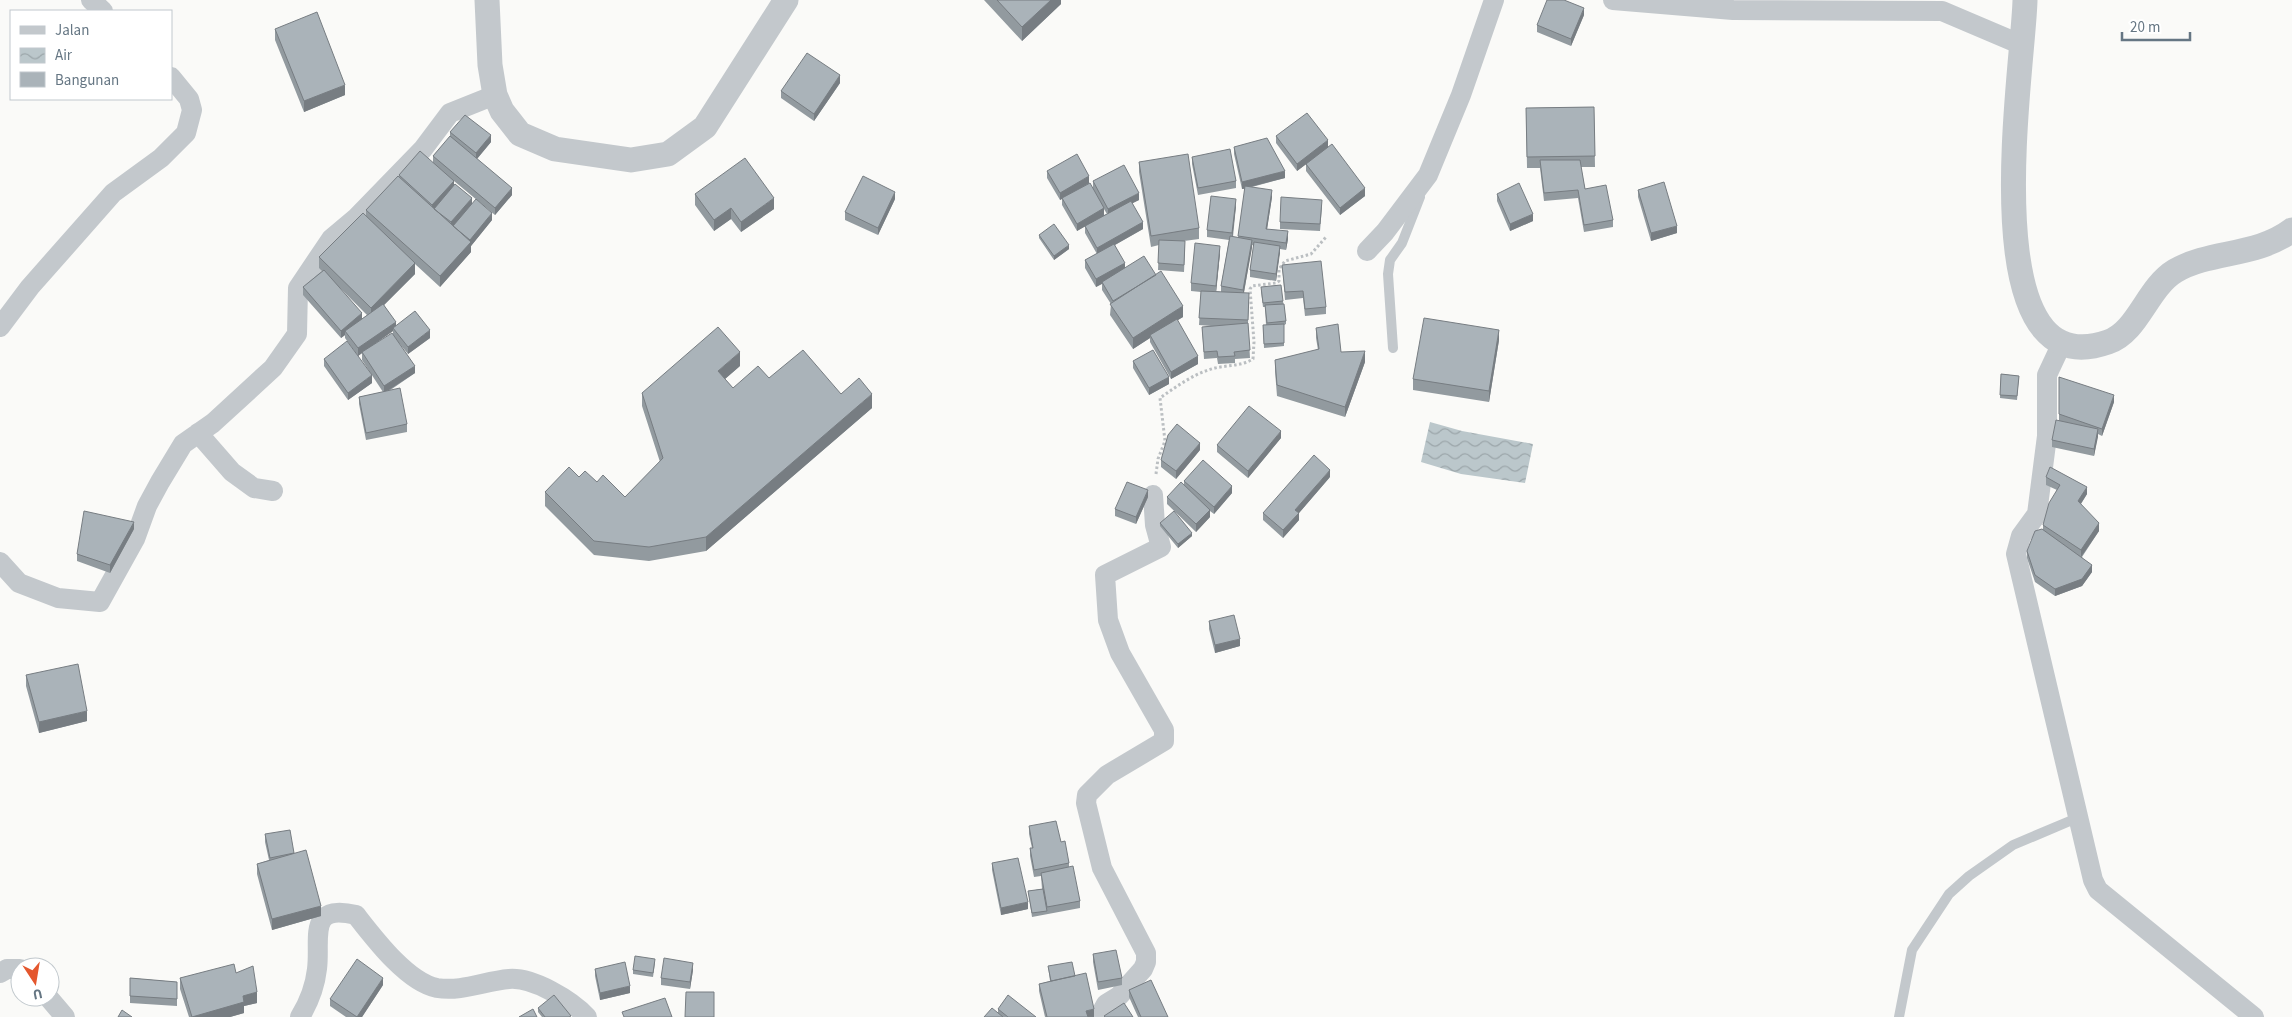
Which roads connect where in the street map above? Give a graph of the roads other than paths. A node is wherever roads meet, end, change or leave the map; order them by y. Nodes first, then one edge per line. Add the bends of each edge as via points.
1 (91, 0) edge
2 (487, 0) edge
3 (786, 0) edge
4 (1494, 0) edge
5 (1614, 0) edge
6 (2025, 0) edge
7 (1942, 6) edge
8 (102, 10) edge
9 (2022, 45) junction
10 (172, 78) edge
11 (495, 95) junction
12 (1428, 175) junction
13 (2292, 230) edge
14 (1367, 251) dead end
15 (0, 327) edge
16 (2062, 343) junction
17 (1393, 348) dead end
18 (198, 433) junction
19 (273, 491) dead end
20 (1153, 495) road end
21 (0, 562) edge
22 (2077, 818) junction
23 (56, 1007) edge
24 (65, 1017) edge
25 (300, 1017) edge
26 (587, 1017) edge
27 (1099, 1017) edge
28 (1899, 1017) edge
29 (2254, 1017) edge

1 - 8 street
2 - 11 street
3 - 11 street via 706,127 668,154 630,160 556,149 520,134 502,111
4 - 12 street via 1461,95
5 - 7 street via 1733,10
6 - 9 street
7 - 9 street
9 - 16 street via 2014,127 2018,266 2030,310 2041,327
10 - 15 street via 189,99 192,110 186,133 161,158 113,193 30,287
11 - 18 street via 450,113 423,149 331,240 298,288 297,334 274,368
12 - 14 street
12 - 17 lane via 1402,242 1390,260
13 - 16 street via 2263,247 2198,262 2174,272 2159,283 2127,330 2108,342 2078,347
16 - 22 street via 2047,375 2047,436 2037,514 2021,536 2016,554
18 - 19 street via 232,472 254,488
18 - 21 street via 184,444 164,474 135,539 100,602 58,598 19,583
20 - 27 street via 1155,525 1161,547 1105,575 1108,620 1120,653 1164,730 1164,741 1107,775 1087,795 1086,803 1102,868 1146,953 1146,962 1119,996 1106,1004
22 - 28 lane via 2013,845 1949,894 1912,950
22 - 29 street via 2098,890
23 - 24 street
25 - 26 street via 311,1000 317,968 319,924 323,917 338,913 356,915 378,943 410,974 436,988 464,988 511,979 540,986 562,996

